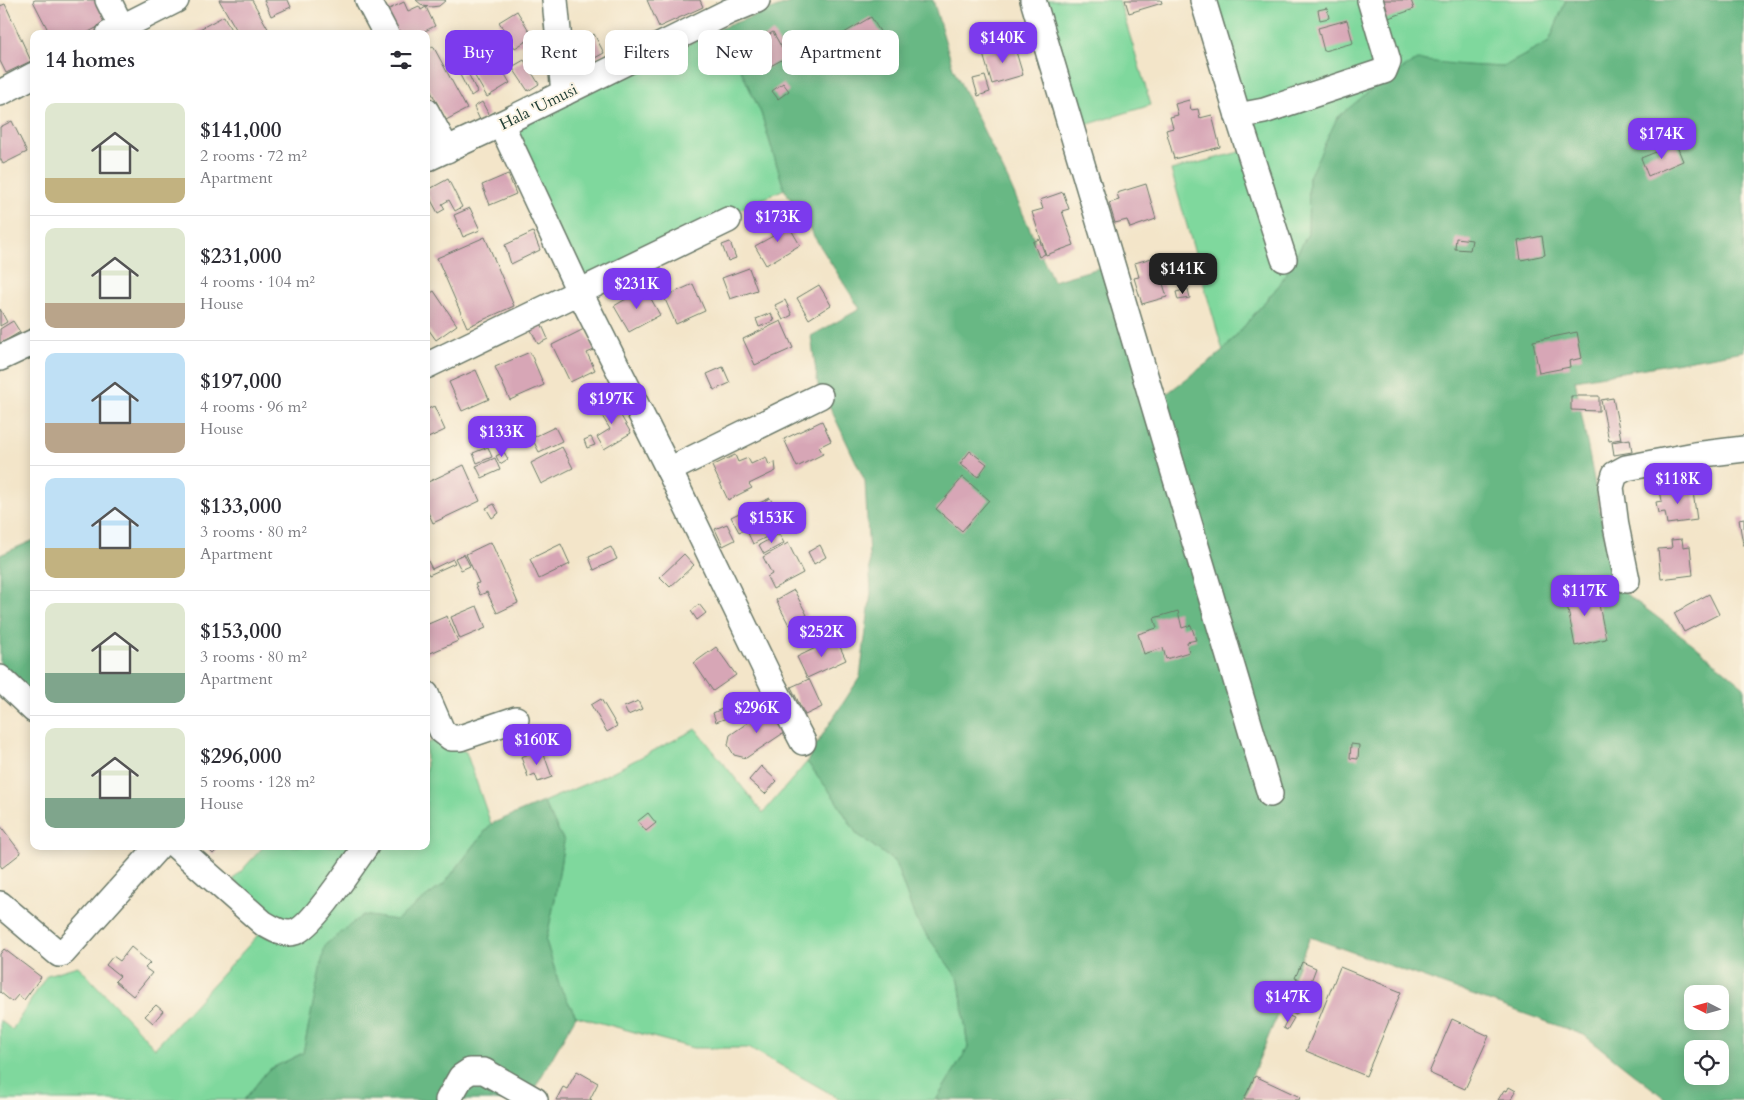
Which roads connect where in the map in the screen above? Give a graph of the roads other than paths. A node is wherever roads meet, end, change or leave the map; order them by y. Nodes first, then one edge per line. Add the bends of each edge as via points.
1 (108, 0) edge
2 (176, 0) edge
3 (368, 0) edge
4 (554, 0) edge
5 (757, 0) edge
6 (1033, 0) edge
7 (1202, 0) edge
8 (1370, 0) edge
9 (727, 6) edge
10 (118, 30) edge
11 (120, 30) edge
12 (384, 30) edge
13 (30, 76) edge
14 (0, 93) edge
15 (564, 94) junction
16 (1238, 116) junction
17 (501, 124) junction
18 (430, 128) edge
19 (436, 154) edge
20 (728, 220) dead end
21 (1284, 259) dead end
22 (578, 292) junction
23 (30, 344) edge
24 (0, 358) edge
25 (430, 364) edge
26 (820, 396) dead end
27 (1744, 449) edge
28 (669, 470) junction
29 (1627, 580) dead end
30 (0, 678) edge
31 (430, 703) edge
32 (30, 706) edge
33 (516, 719) dead end
34 (803, 742) dead end
35 (1270, 794) dead end
36 (155, 850) edge
37 (181, 850) edge
38 (363, 850) edge
39 (0, 904) edge
40 (448, 1100) edge
41 (535, 1100) edge

1 - 10 street
2 - 11 street
3 - 12 street
4 - 15 street
5 - 9 street, Hala 'Umusi
6 - 35 street
7 - 16 street
8 - 16 street via 1388,61 1384,71 1264,112
9 - 15 street, Hala 'Umusi
13 - 14 street
15 - 17 street, Hala 'Umusi
16 - 21 street
17 - 19 street, Hala 'Umusi
17 - 22 street
18 - 19 street
20 - 22 street
22 - 25 street
22 - 28 street
23 - 24 street
26 - 28 street
27 - 29 street via 1626,468 1615,474 1611,486
28 - 34 street
30 - 32 street
31 - 33 street via 442,731 451,738 460,738
36 - 39 street via 63,953 59,954 46,944
37 - 38 street via 263,922 277,932 294,933 309,923
40 - 41 street via 461,1077 470,1071 484,1070

